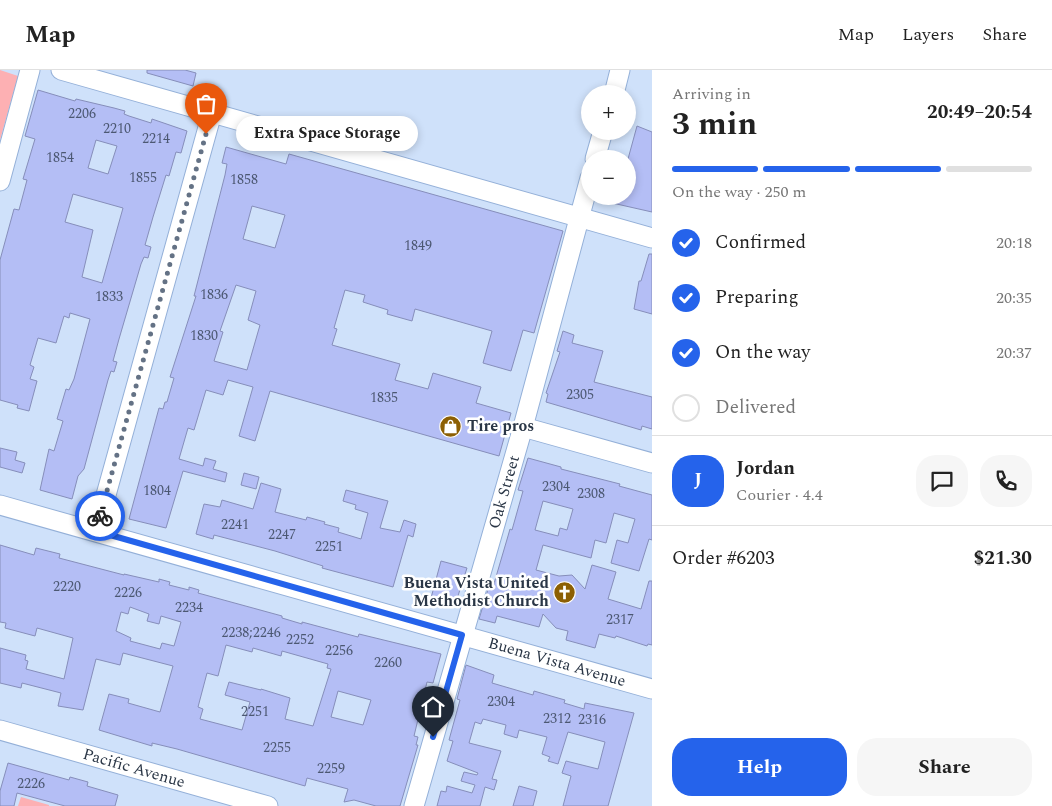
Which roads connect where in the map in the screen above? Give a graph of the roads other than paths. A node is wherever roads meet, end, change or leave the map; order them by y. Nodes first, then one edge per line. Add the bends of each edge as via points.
1 (30, 70) edge
2 (61, 70) edge
3 (620, 70) edge
4 (616, 85) edge
5 (212, 113) junction
6 (0, 181) edge
7 (582, 205) edge
8 (579, 216) junction
9 (652, 238) edge
10 (523, 427) junction
11 (652, 463) edge
12 (0, 505) edge
13 (96, 531) junction
14 (462, 635) junction
15 (652, 689) edge
16 (0, 730) edge
17 (215, 799) edge
18 (268, 806) edge
19 (414, 806) edge

1 - 6 street
2 - 5 street
3 - 4 street
5 - 8 street
5 - 13 street
7 - 8 street, Oak Street
8 - 9 street
8 - 10 street, Oak Street
10 - 11 street
10 - 14 street, Oak Street
12 - 13 street, Buena Vista Avenue
13 - 14 street, Buena Vista Avenue
14 - 15 street, Buena Vista Avenue
14 - 19 street, Oak Street
16 - 17 street, Pacific Avenue
17 - 18 street, Pacific Avenue

